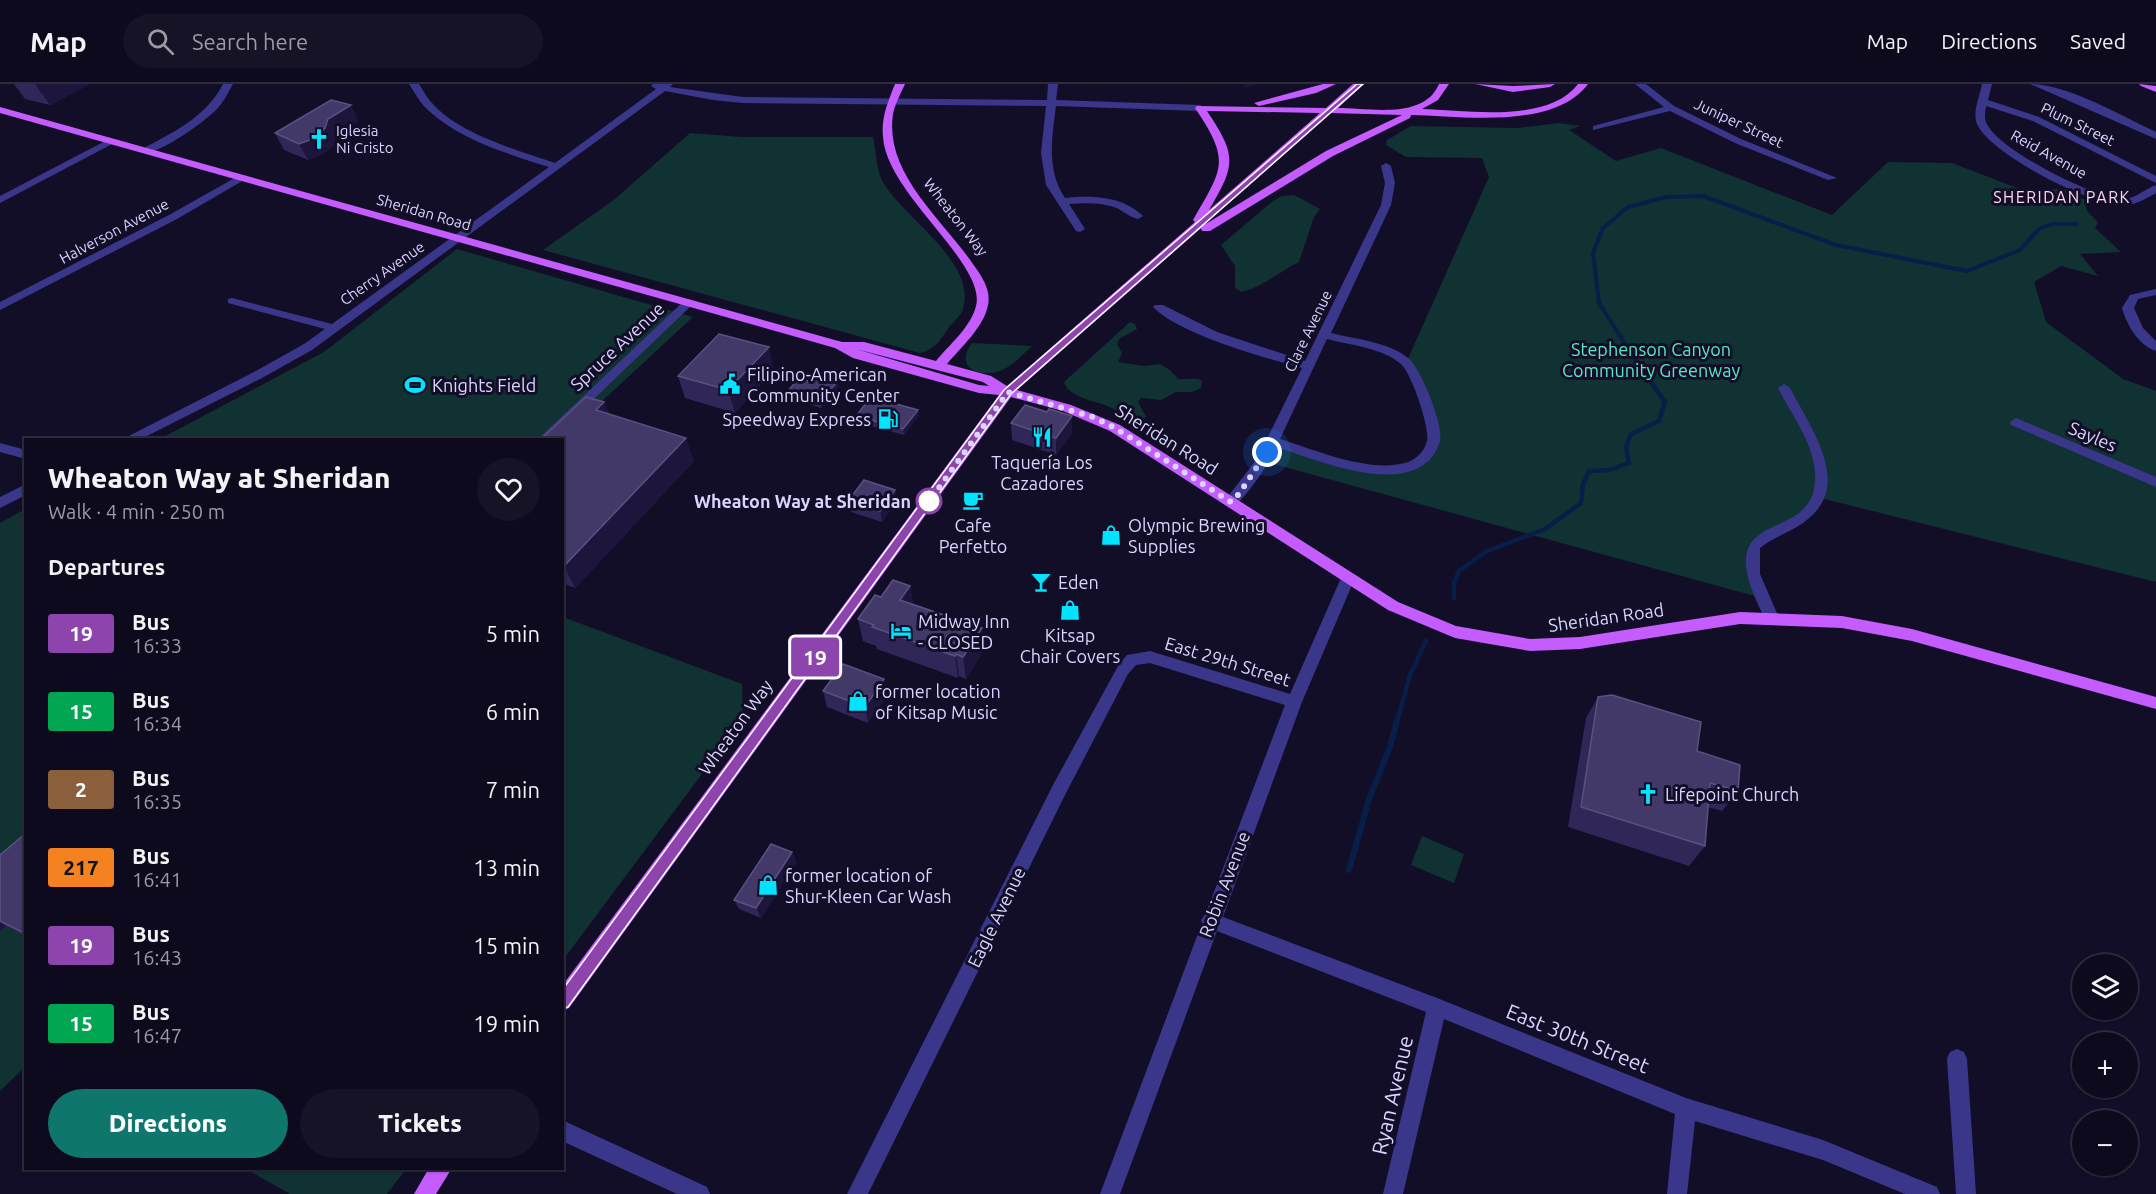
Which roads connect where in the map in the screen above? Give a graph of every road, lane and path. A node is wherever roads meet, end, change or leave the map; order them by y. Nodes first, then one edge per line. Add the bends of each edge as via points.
1 (228, 84) edge
2 (414, 84) edge
3 (651, 84) edge
4 (900, 84) edge
5 (1053, 84) edge
6 (1308, 84) edge
7 (1331, 84) edge
8 (1359, 84) edge
9 (1444, 84) edge
10 (1480, 84) edge
11 (1550, 84) edge
12 (1583, 84) edge
13 (1640, 84) edge
14 (1987, 84) edge
15 (2035, 84) edge
16 (2144, 84) edge
17 (665, 86) edge
18 (2156, 90) edge
19 (1300, 94) junction
20 (892, 100) junction
21 (1983, 102) junction
22 (1050, 103) junction
23 (1200, 108) junction
24 (1671, 108) junction
25 (0, 110) edge
26 (1393, 112) junction
27 (1419, 113) junction
28 (1596, 128) dead end
29 (2156, 136) edge
30 (111, 141) junction
31 (146, 151) junction
32 (555, 166) junction
33 (1386, 166) dead end
34 (240, 178) junction
35 (1832, 178) dead end
36 (2156, 180) edge
37 (2156, 188) edge
38 (0, 200) edge
39 (1061, 202) junction
40 (1138, 216) dead end
41 (1080, 229) dead end
42 (1191, 232) junction
43 (459, 239) junction
44 (1162, 256) junction
45 (2156, 292) edge
46 (232, 301) dead end
47 (689, 302) junction
48 (0, 307) edge
49 (1159, 307) dead end
50 (333, 328) junction
51 (1324, 335) junction
52 (839, 345) junction
53 (2156, 347) edge
54 (939, 366) junction
55 (1309, 366) junction
56 (1784, 388) dead end
57 (1008, 392) junction
58 (2016, 422) dead end
59 (131, 438) edge
60 (545, 438) edge
61 (1272, 441) junction
62 (0, 447) edge
63 (24, 454) edge
64 (2156, 482) edge
65 (24, 490) edge
66 (1231, 502) junction
67 (0, 503) edge
68 (1348, 578) junction
69 (1772, 618) junction
70 (1150, 657) joint
71 (1294, 702) junction
72 (2156, 703) edge
73 (1210, 920) junction
74 (564, 999) edge
75 (1437, 1007) junction
76 (1957, 1059) dead end
77 (1686, 1108) junction
78 (564, 1131) edge
79 (441, 1170) edge
80 (424, 1194) edge
81 (700, 1194) edge
82 (857, 1194) edge
83 (1110, 1194) edge
84 (1393, 1194) edge
85 (1677, 1194) edge
86 (1930, 1194) edge
87 (1966, 1194) edge

1 - 31 street via 209,111
2 - 32 street via 430,107 456,124 516,154
3 - 17 street
4 - 20 main road, Wheaton Way
5 - 22 street
6 - 19 main road
7 - 19 main road
8 - 42 main road
9 - 26 main road via 1440,94 1424,105
10 - 11 main road via 1513,89
12 - 27 main road via 1562,103 1529,112
13 - 24 street, Juniper Street
14 - 21 street, Reid Avenue
15 - 29 street
16 - 18 main road
17 - 20 street via 694,94 745,99
17 - 32 street, Cherry Avenue
19 - 23 main road via 1261,103
20 - 22 street
20 - 54 main road, Wheaton Way via 887,138 899,174 957,245 981,287 980,311
21 - 36 street, Plum Street via 2036,119
21 - 37 street, Reid Avenue via 1982,126 2004,148 2087,193 2114,201 2134,201
22 - 23 street
22 - 39 street via 1046,153 1051,185
23 - 26 main road
23 - 42 main road via 1222,140 1226,162 1222,178
24 - 28 street
24 - 35 street, Juniper Street via 1738,141
25 - 30 main road, Sheridan Road
26 - 27 main road
27 - 44 main road via 1393,122 1295,174
30 - 31 main road, Sheridan Road
30 - 38 street
31 - 34 main road, Sheridan Road
32 - 43 street, Cherry Avenue
33 - 51 street, Clare Avenue via 1390,183 1386,205
34 - 43 main road, Sheridan Road
34 - 48 street, Halverson Avenue
39 - 40 street via 1105,201 1122,205
39 - 41 street
42 - 44 main road
43 - 47 main road, Sheridan Road
43 - 50 street, Cherry Avenue
44 - 57 main road, Wheaton Way
45 - 53 street via 2134,297 2128,308 2140,335
46 - 50 street
47 - 52 main road, Sheridan Road
47 - 60 street, Spruce Avenue
49 - 55 street via 1240,346
50 - 59 street, Cherry Avenue via 258,375
51 - 55 street, Clare Avenue
51 - 61 street via 1380,347 1407,361 1419,379 1434,439 1432,448 1413,466 1379,470
52 - 54 main road, Sheridan Road via 864,346
52 - 57 main road, Sheridan Road via 857,355 938,378
54 - 57 main road, Sheridan Road via 987,379
55 - 61 street, Clare Avenue
56 - 69 street via 1818,455 1821,478 1812,508 1755,546 1751,572
57 - 66 main road, Sheridan Road via 1093,417
57 - 74 main road, Wheaton Way
58 - 64 street, Sayles
61 - 66 street, Clare Avenue via 1263,461
62 - 63 street
65 - 67 street
66 - 68 main road, Sheridan Road
68 - 69 main road, Sheridan Road via 1430,623 1514,644 1570,644 1719,620
68 - 71 street, Robin Avenue
69 - 72 main road, Sheridan Road via 1842,622 1894,631
70 - 71 street, East 29th Street
70 - 82 street, Eagle Avenue via 1132,659 1123,670
71 - 73 street, Robin Avenue
73 - 75 street, East 30th Street
73 - 83 street, Robin Avenue
75 - 77 street, East 30th Street
75 - 84 street, Ryan Avenue
76 - 87 street
77 - 85 street
77 - 86 street, East 30th Street via 1822,1150
78 - 81 street
79 - 80 main road

